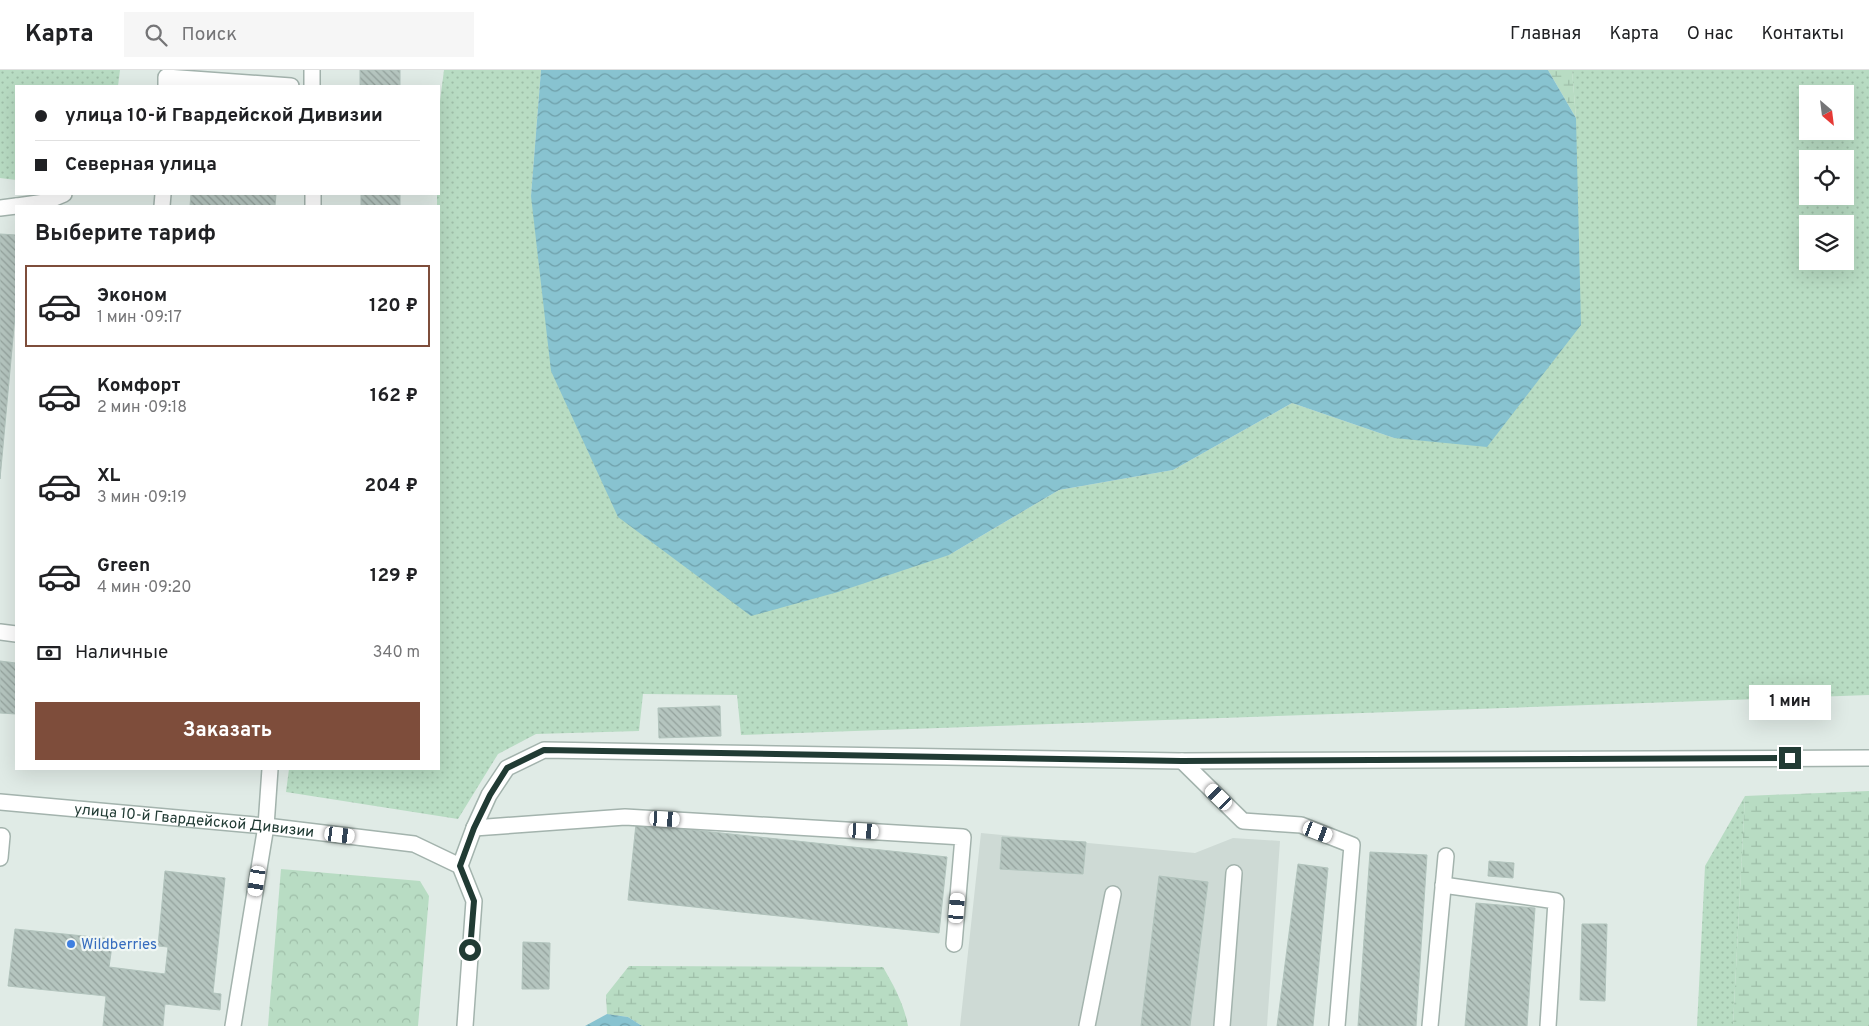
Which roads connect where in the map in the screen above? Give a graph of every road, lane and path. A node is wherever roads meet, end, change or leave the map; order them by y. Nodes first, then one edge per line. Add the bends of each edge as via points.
1 (312, 70) edge
2 (166, 85) edge
3 (277, 85) edge
4 (312, 85) edge
5 (62, 195) edge
6 (45, 204) edge
7 (31, 205) edge
8 (15, 206) edge
9 (0, 208) edge
10 (0, 632) edge
11 (15, 634) edge
12 (1869, 758) edge
13 (1182, 761) junction
14 (270, 770) edge
15 (0, 802) edge
16 (266, 826) junction
17 (474, 828) junction
18 (0, 836) edge
19 (1446, 856) dead end
20 (0, 858) edge
21 (460, 866) junction
22 (1234, 874) dead end
23 (1443, 885) junction
24 (1113, 894) dead end
25 (954, 944) dead end
26 (233, 1026) edge
27 (465, 1026) edge
28 (1087, 1026) edge
29 (1222, 1026) edge
30 (1337, 1026) edge
31 (1430, 1026) edge
32 (1548, 1026) edge

1 - 4 street
2 - 3 street via 166,77
5 - 6 street
6 - 7 street
8 - 9 street
10 - 11 street
12 - 13 street
13 - 17 street via 544,750 507,768
13 - 30 street via 1243,821 1302,825 1352,845
14 - 16 street
15 - 16 street, улица 10-й Гвардейской Дивизии
16 - 21 street, улица 10-й Гвардейской Дивизии via 414,844
16 - 26 street
17 - 21 street
17 - 25 street via 625,817 963,837
18 - 20 street
19 - 23 street
21 - 27 street via 474,901
22 - 29 street
23 - 31 street
23 - 32 street via 1556,901
24 - 28 street

